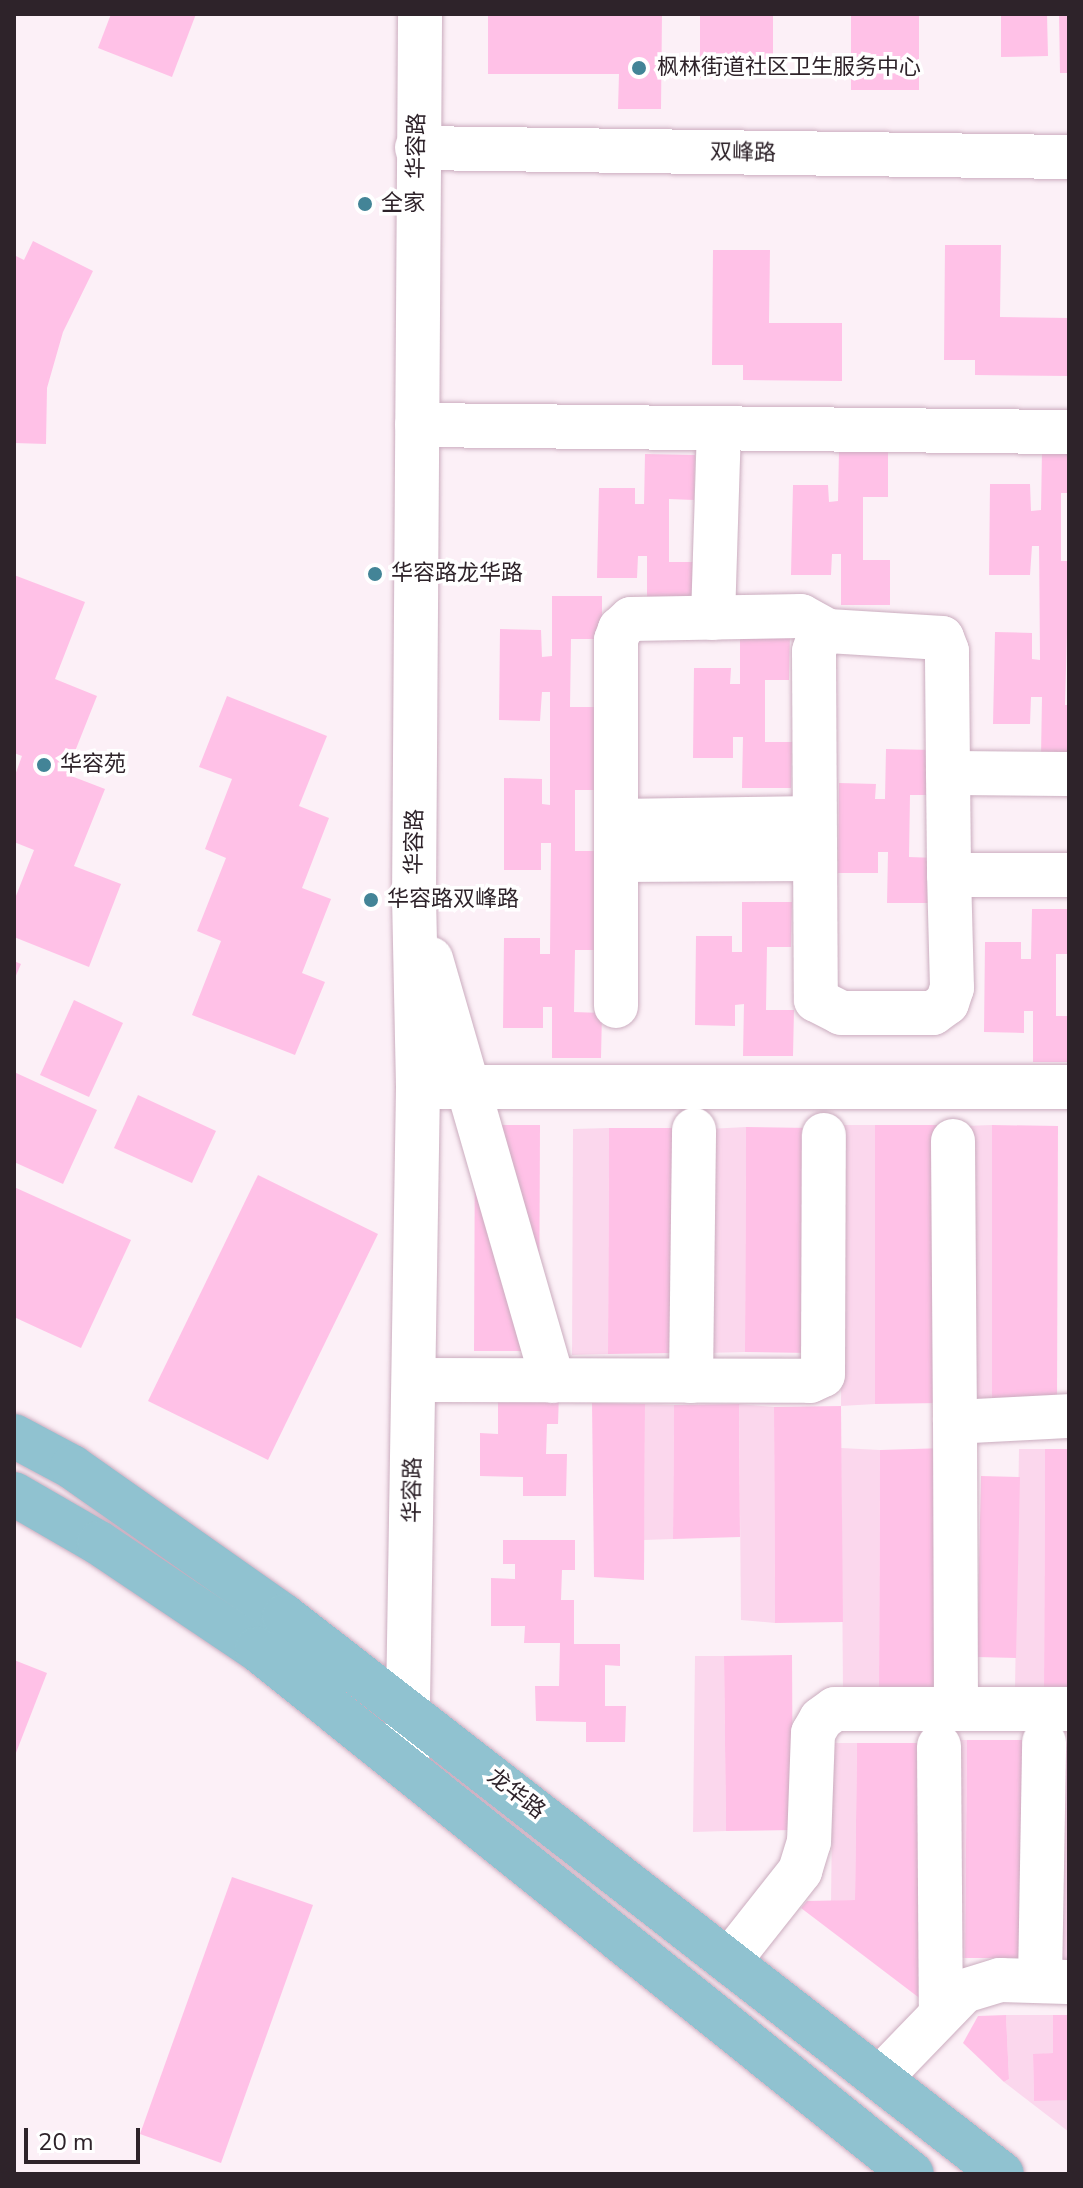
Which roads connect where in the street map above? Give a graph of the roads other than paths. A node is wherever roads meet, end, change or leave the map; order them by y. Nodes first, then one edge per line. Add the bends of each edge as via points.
1 (420, 14) edge
2 (417, 148) junction
3 (1069, 157) edge
4 (417, 425) junction
5 (719, 428) junction
6 (1069, 432) edge
7 (713, 618) junction
8 (828, 631) junction
9 (948, 773) junction
10 (1069, 774) edge
11 (814, 838) junction
12 (616, 841) junction
13 (949, 875) junction
14 (1069, 875) edge
15 (414, 903) junction
16 (616, 1006) dead end
17 (418, 1087) junction
18 (1069, 1087) edge
19 (694, 1130) dead end
20 (824, 1135) dead end
21 (953, 1141) dead end
22 (415, 1380) junction
23 (553, 1381) junction
24 (691, 1381) junction
25 (1069, 1416) edge
26 (955, 1422) junction
27 (14, 1436) edge
28 (14, 1494) edge
29 (409, 1710) junction
30 (1056, 1725) edge
31 (948, 1727) junction
32 (407, 1765) junction
33 (729, 1961) junction
34 (1054, 1982) edge
35 (941, 2010) junction
36 (880, 2078) junction
37 (912, 2174) edge
38 (1002, 2174) edge

1 - 2 street, 华容路
2 - 3 street, 双峰路
2 - 4 street, 华容路
4 - 5 street
4 - 15 street, 华容路
5 - 6 street
5 - 7 street
7 - 8 street via 801,616
7 - 12 street via 631,619 620,629
8 - 9 street via 942,638 947,651
8 - 11 street via 814,651
9 - 10 street
9 - 13 street
11 - 12 street
11 - 13 street via 816,1000 841,1013 933,1013 947,1003 952,988
12 - 16 street
13 - 14 street
15 - 17 street, 华容路
15 - 23 street
17 - 18 street
17 - 22 street, 华容路
19 - 24 street
20 - 24 street via 823,1375 810,1381
21 - 26 street
22 - 23 street
22 - 29 street, 华容路
23 - 24 street
25 - 26 street
26 - 31 street
27 - 29 main road, 龙华路 via 167,1531
28 - 32 main road, 龙华路 via 99,1543 257,1649
29 - 32 street, 华容路
29 - 33 main road, 龙华路
30 - 31 street
30 - 34 street
31 - 33 street via 835,1709 821,1719 813,1733 809,1842 800,1871
31 - 35 street
32 - 37 main road, 龙华路
33 - 36 main road, 龙华路
34 - 35 street via 1000,1980 964,1991
35 - 36 street
36 - 38 main road, 龙华路

